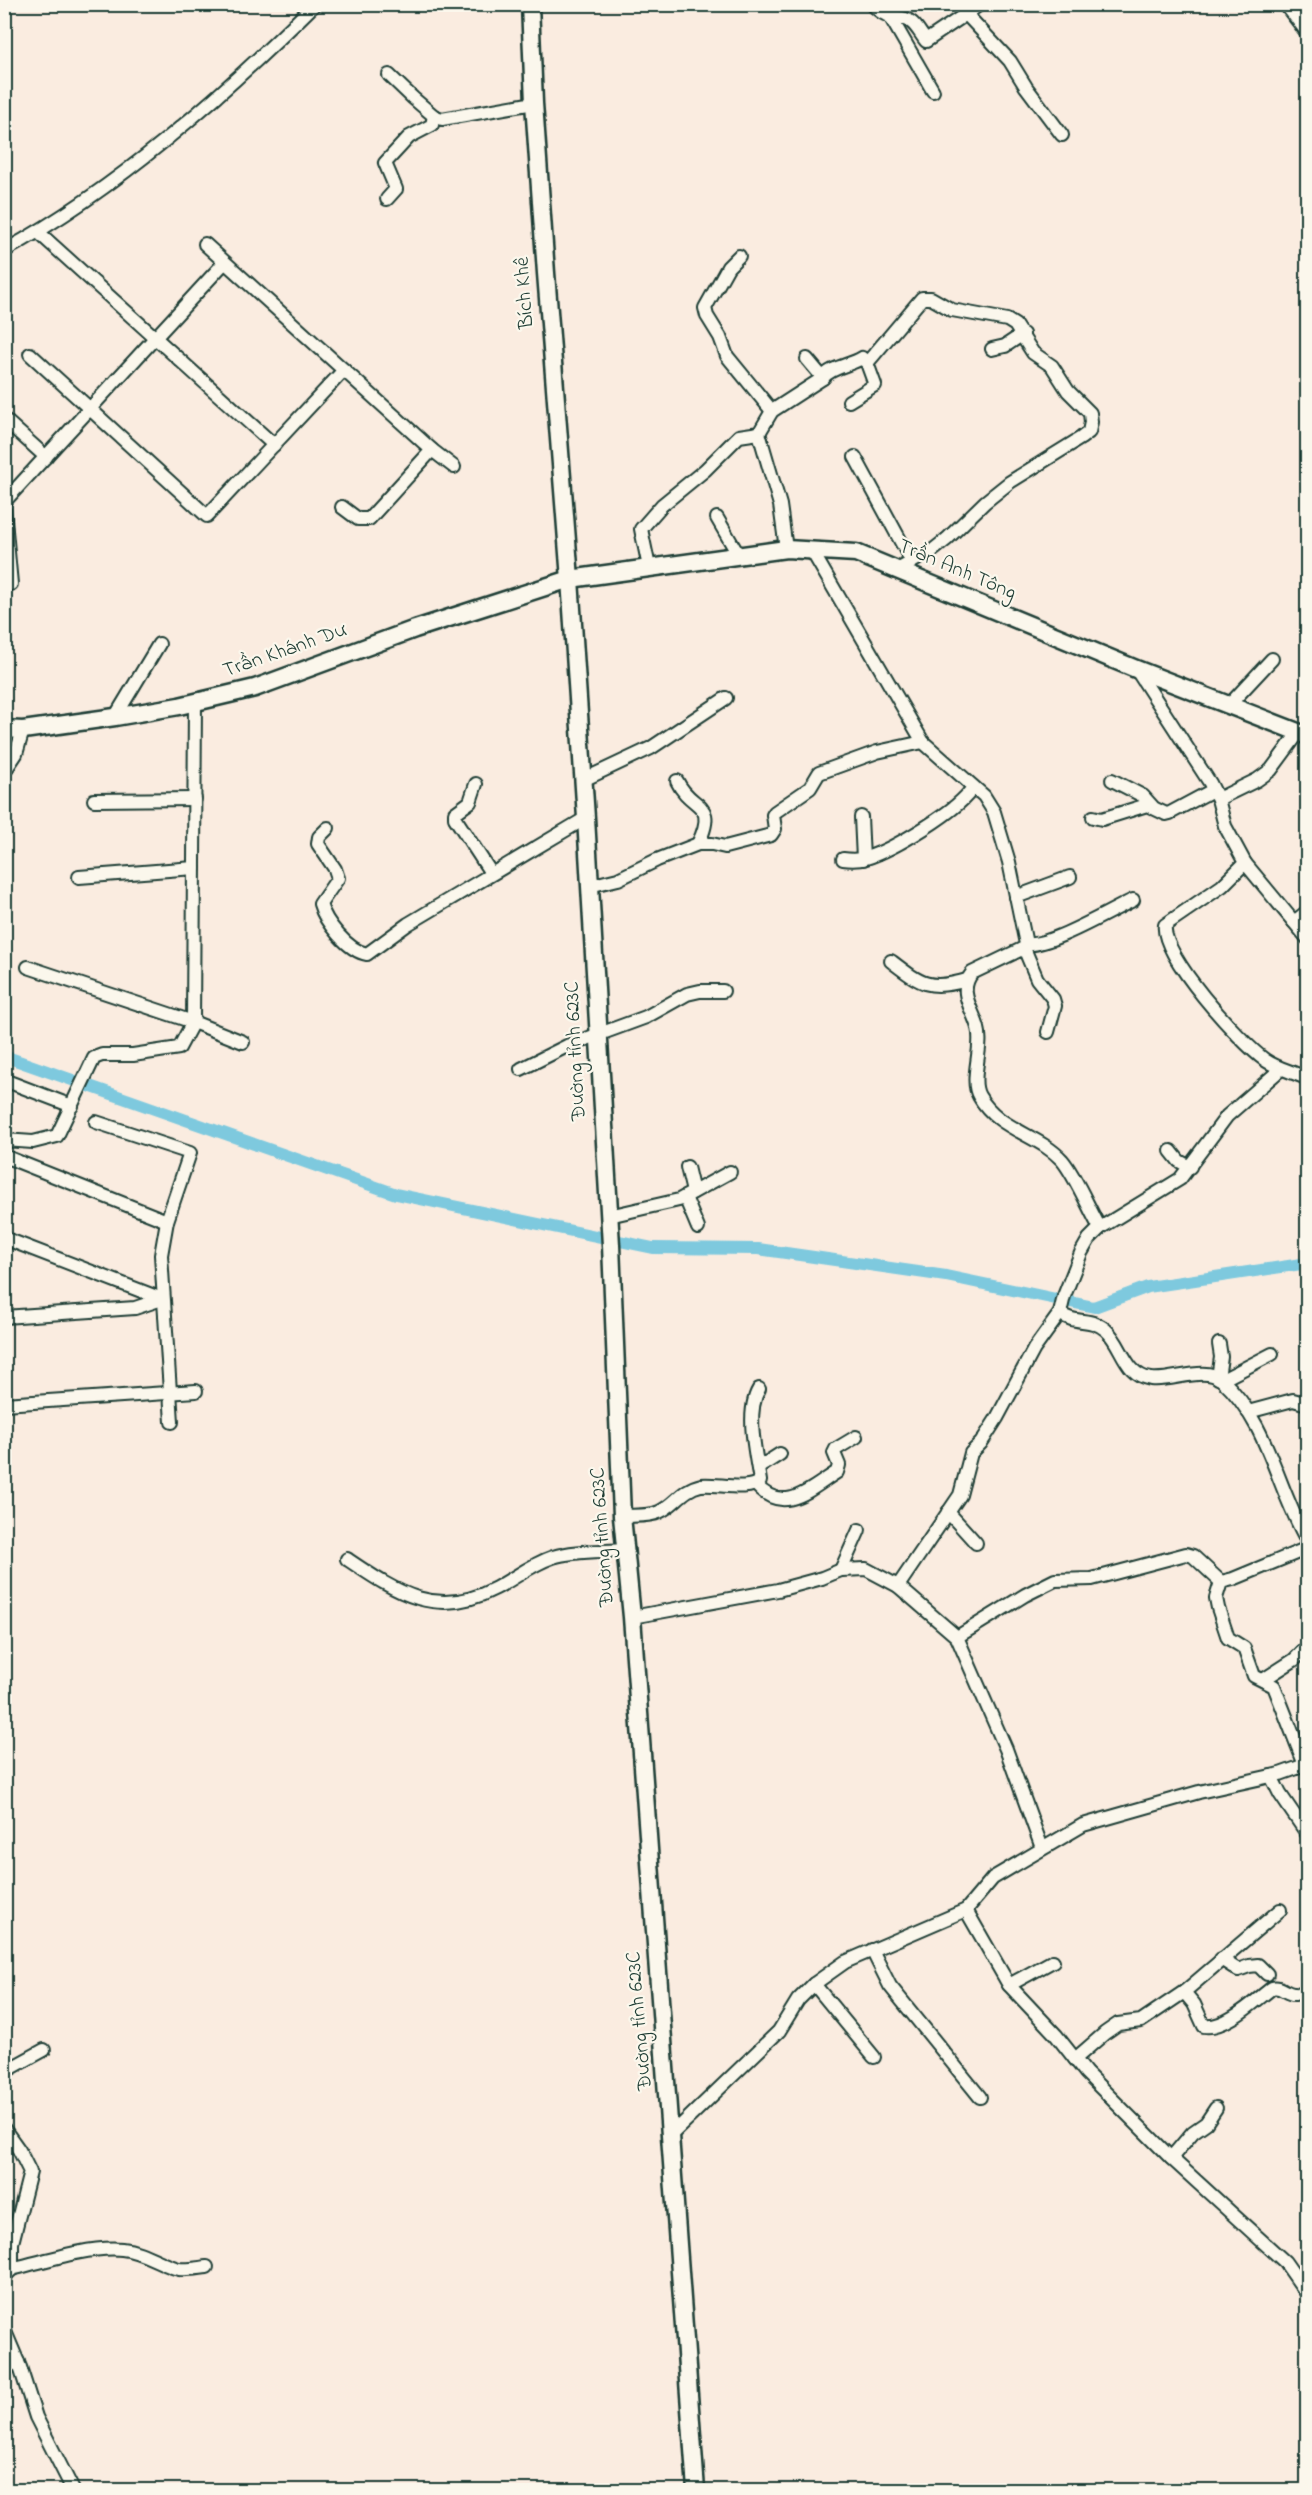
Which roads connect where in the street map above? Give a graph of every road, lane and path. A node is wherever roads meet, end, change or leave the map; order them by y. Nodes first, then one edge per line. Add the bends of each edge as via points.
1 (315, 4) edge
2 (530, 4) edge
3 (872, 4) edge
4 (980, 4) edge
5 (1291, 6) edge
6 (963, 9) edge
7 (891, 18) junction
8 (1308, 30) edge
9 (390, 75) dead end
10 (933, 91) dead end
11 (534, 103) junction
12 (434, 116) junction
13 (1062, 135) dead end
14 (387, 199) dead end
15 (38, 232) junction
16 (206, 244) dead end
17 (4, 251) edge
18 (739, 255) dead end
19 (224, 263) junction
20 (1023, 334) junction
21 (156, 338) junction
22 (992, 349) dead end
23 (30, 354) dead end
24 (807, 359) dead end
25 (867, 363) junction
26 (344, 370) junction
27 (823, 378) junction
28 (849, 401) dead end
29 (90, 409) junction
30 (772, 411) junction
31 (4, 419) edge
32 (759, 433) junction
33 (274, 445) junction
34 (432, 450) junction
35 (46, 457) junction
36 (855, 457) dead end
37 (454, 468) dead end
38 (4, 502) edge
39 (342, 507) dead end
40 (4, 509) edge
41 (717, 518) dead end
42 (786, 549) junction
43 (812, 551) junction
44 (740, 556) junction
45 (905, 566) junction
46 (649, 567) junction
47 (570, 579) junction
48 (11, 584) dead end
49 (159, 644) dead end
50 (1272, 659) dead end
51 (1136, 669) junction
52 (726, 698) dead end
53 (195, 702) junction
54 (1230, 704) junction
55 (115, 717) junction
56 (4, 729) edge
57 (23, 730) junction
58 (1303, 734) edge
59 (923, 742) junction
60 (4, 772) edge
61 (582, 780) junction
62 (1112, 780) dead end
63 (677, 781) dead end
64 (476, 784) dead end
65 (974, 787) junction
66 (1216, 794) junction
67 (195, 799) junction
68 (94, 800) dead end
69 (1152, 806) junction
70 (861, 816) dead end
71 (1093, 817) dead end
72 (586, 818) junction
73 (328, 828) dead end
74 (698, 844) junction
75 (843, 859) dead end
76 (863, 859) junction
77 (1245, 863) junction
78 (194, 868) junction
79 (491, 873) junction
80 (79, 877) dead end
81 (1070, 877) dead end
82 (589, 886) junction
83 (1016, 897) junction
84 (1133, 900) dead end
85 (1308, 911) edge
86 (1294, 922) junction
87 (1308, 939) edge
88 (1025, 946) junction
89 (891, 961) dead end
90 (28, 967) dead end
91 (967, 980) junction
92 (723, 991) dead end
93 (194, 1022) junction
94 (1048, 1032) dead end
95 (597, 1035) junction
96 (243, 1042) dead end
97 (521, 1069) dead end
98 (1281, 1069) junction
99 (1308, 1079) edge
100 (4, 1080) edge
101 (72, 1106) junction
102 (96, 1122) dead end
103 (4, 1140) edge
104 (1170, 1151) dead end
105 (4, 1156) edge
106 (687, 1167) dead end
107 (1190, 1167) junction
108 (730, 1172) dead end
109 (689, 1195) junction
110 (609, 1216) junction
111 (167, 1221) junction
112 (698, 1228) dead end
113 (1100, 1228) junction
114 (4, 1238) edge
115 (162, 1299) junction
116 (1062, 1305) junction
117 (4, 1317) edge
118 (1219, 1344) dead end
119 (1272, 1354) dead end
120 (1220, 1379) junction
121 (759, 1389) dead end
122 (196, 1391) dead end
123 (170, 1393) junction
124 (1304, 1403) dead end
125 (4, 1404) edge
126 (1248, 1412) junction
127 (172, 1422) dead end
128 (856, 1437) dead end
129 (780, 1454) dead end
130 (758, 1468) junction
131 (756, 1485) junction
132 (948, 1512) junction
133 (622, 1516) junction
134 (859, 1530) dead end
135 (1308, 1542) edge
136 (976, 1543) dead end
137 (1308, 1548) edge
138 (626, 1550) junction
139 (347, 1558) dead end
140 (842, 1570) junction
141 (1221, 1582) junction
142 (898, 1586) junction
143 (632, 1617) junction
144 (957, 1637) junction
145 (1304, 1650) dead end
146 (1263, 1680) junction
147 (1306, 1765) edge
148 (1271, 1776) junction
149 (1308, 1834) edge
150 (1042, 1848) junction
151 (966, 1910) junction
152 (1280, 1910) dead end
153 (872, 1950) junction
154 (1221, 1959) junction
155 (1053, 1961) dead end
156 (1267, 1974) dead end
157 (814, 1984) junction
158 (1009, 1985) junction
159 (1184, 1992) junction
160 (1295, 1994) dead end
161 (44, 2050) dead end
162 (874, 2057) dead end
163 (1075, 2059) junction
164 (4, 2072) edge
165 (980, 2097) dead end
166 (1216, 2108) dead end
167 (4, 2129) edge
168 (671, 2135) junction
169 (1171, 2158) junction
170 (207, 2267) dead end
171 (8, 2273) edge
172 (1308, 2295) edge
173 (4, 2329) edge
174 (18, 2362) junction
175 (4, 2367) edge
176 (73, 2490) edge
177 (696, 2490) edge

1 - 15 street via 169,136 108,186
2 - 11 main road, Bích Khê
3 - 7 street
4 - 6 street
5 - 8 main road
6 - 7 street via 926,41 912,22
6 - 13 street via 1010,61
7 - 10 street
9 - 12 street
11 - 12 street via 442,119
11 - 47 main road, Bích Khê
12 - 14 street via 432,125 409,137 385,163 396,189
15 - 17 street
15 - 21 street
16 - 19 street
18 - 30 street via 705,308 706,316 727,356
19 - 21 street
19 - 26 street
20 - 22 street
20 - 25 street via 1007,320 952,310 932,298 922,298
20 - 45 street via 1033,353 1052,366 1090,413 1089,432 1011,482 947,539
21 - 29 street
21 - 33 street
23 - 29 street
24 - 27 street
25 - 27 street via 862,358 826,372
25 - 28 street via 875,385
26 - 33 street
26 - 34 street
27 - 30 street
29 - 33 street via 207,516
29 - 35 street
30 - 32 street
31 - 35 street
32 - 42 street via 780,505
32 - 46 street via 739,436 640,529
34 - 37 street
34 - 39 street via 369,519 358,519
35 - 38 street
36 - 45 street
40 - 48 street
41 - 44 street
42 - 43 main road, Trần Anh Tông
42 - 44 main road, Trần Anh Tông
43 - 45 main road, Trần Anh Tông via 856,552
43 - 59 street
44 - 46 main road, Trần Anh Tông
45 - 51 main road, Trần Anh Tông
46 - 47 main road, Trần Anh Tông
47 - 53 main road, Trần Khánh Dư via 416,629 255,688
47 - 61 main road, Đường tỉnh 623C
49 - 55 street
50 - 54 street
51 - 54 main road, Trần Anh Tông
51 - 66 street
52 - 61 street via 651,748
53 - 55 main road, Trần Khánh Dư
53 - 67 street
54 - 58 main road, Trần Anh Tông
55 - 57 main road, Trần Khánh Dư
56 - 57 main road, Trần Khánh Dư
57 - 60 street via 16,754
58 - 66 street via 1257,780
59 - 65 street
59 - 74 street via 877,752 819,773 810,788 775,812 771,835 725,847
61 - 72 main road, Đường tỉnh 623C
62 - 69 street via 1143,795
63 - 74 street via 699,804 706,818
64 - 79 street via 470,802 455,813 455,818
65 - 76 street via 962,802 917,832
65 - 83 street via 994,812
66 - 69 street via 1166,814
66 - 77 street via 1225,826
67 - 68 street
67 - 78 street
69 - 71 street via 1102,819
70 - 76 street
72 - 79 street
72 - 82 main road, Đường tỉnh 623C
73 - 79 street via 318,844 338,878 321,904 323,912 338,935 362,953 373,952 408,924
74 - 82 street via 618,879
75 - 76 street
77 - 86 street
77 - 98 street via 1222,886 1165,925 1164,933 1174,956 1217,1013 1253,1050
78 - 80 street
78 - 93 street
81 - 83 street
82 - 95 main road, Đường tỉnh 623C
83 - 88 street
84 - 88 street via 1060,936
85 - 86 street
86 - 87 street
88 - 91 street via 972,973
88 - 94 street via 1037,979 1055,1006
89 - 91 street via 929,985 947,986
90 - 93 street
91 - 113 street via 966,997 980,1035 976,1089 979,1097 1014,1130 1063,1161
92 - 95 street via 687,994 646,1017
93 - 96 street
93 - 101 street via 179,1048 94,1058
95 - 97 street
95 - 110 main road, Đường tỉnh 623C
98 - 99 street
98 - 107 street via 1227,1116
100 - 101 street
101 - 103 street via 57,1136 33,1142
102 - 111 street via 190,1153
104 - 107 street
105 - 111 street
106 - 109 street
107 - 113 street via 1172,1185
108 - 109 street
109 - 110 street
109 - 112 street
110 - 133 main road, Đường tỉnh 623C
111 - 115 street via 160,1255
113 - 116 street via 1089,1239
114 - 115 street
115 - 117 street via 135,1308
115 - 123 street
116 - 120 street via 1073,1321 1089,1321 1105,1329 1132,1370 1142,1376 1172,1379 1201,1374
116 - 132 street via 997,1418 971,1453 960,1495
118 - 120 street
119 - 120 street
120 - 126 street
121 - 130 street via 753,1405
122 - 123 street
123 - 125 street
123 - 127 street
124 - 126 street via 1293,1400
126 - 135 street
128 - 131 street via 836,1449 837,1472 802,1494 777,1499
129 - 130 street
130 - 131 street via 760,1481
131 - 133 street via 695,1487 658,1513
132 - 136 street
132 - 142 street
133 - 138 main road, Đường tỉnh 623C
134 - 140 street
137 - 141 street
138 - 139 street via 556,1556 486,1593 448,1602 402,1594
138 - 143 main road, Đường tỉnh 623C
140 - 142 street via 866,1569
140 - 143 street via 778,1590
141 - 144 street via 1186,1554 1092,1579 1055,1580
141 - 146 street via 1216,1598 1228,1638 1244,1648 1254,1676
142 - 144 street
143 - 168 main road, Đường tỉnh 623C
144 - 150 street via 1006,1749
145 - 146 street
146 - 147 street via 1274,1686
147 - 148 street
148 - 149 street
148 - 150 street via 1083,1826
150 - 151 street via 993,1878
151 - 153 street
151 - 158 street
152 - 154 street
153 - 157 street via 845,1962
153 - 165 street via 890,1986
154 - 156 street via 1239,1970 1258,1965
154 - 159 street
155 - 158 street
157 - 162 street
157 - 168 street via 779,2031
158 - 163 street
159 - 160 street via 1204,2026 1210,2027 1229,2020 1272,1988
159 - 163 street via 1141,2021 1118,2024
161 - 164 street
163 - 169 street
166 - 169 street
167 - 171 street via 30,2172
168 - 177 main road, Đường tỉnh 623C
169 - 172 street via 1285,2262
170 - 171 street via 176,2268 149,2255 122,2249 94,2251
173 - 174 street
174 - 175 street
174 - 176 street via 36,2417

